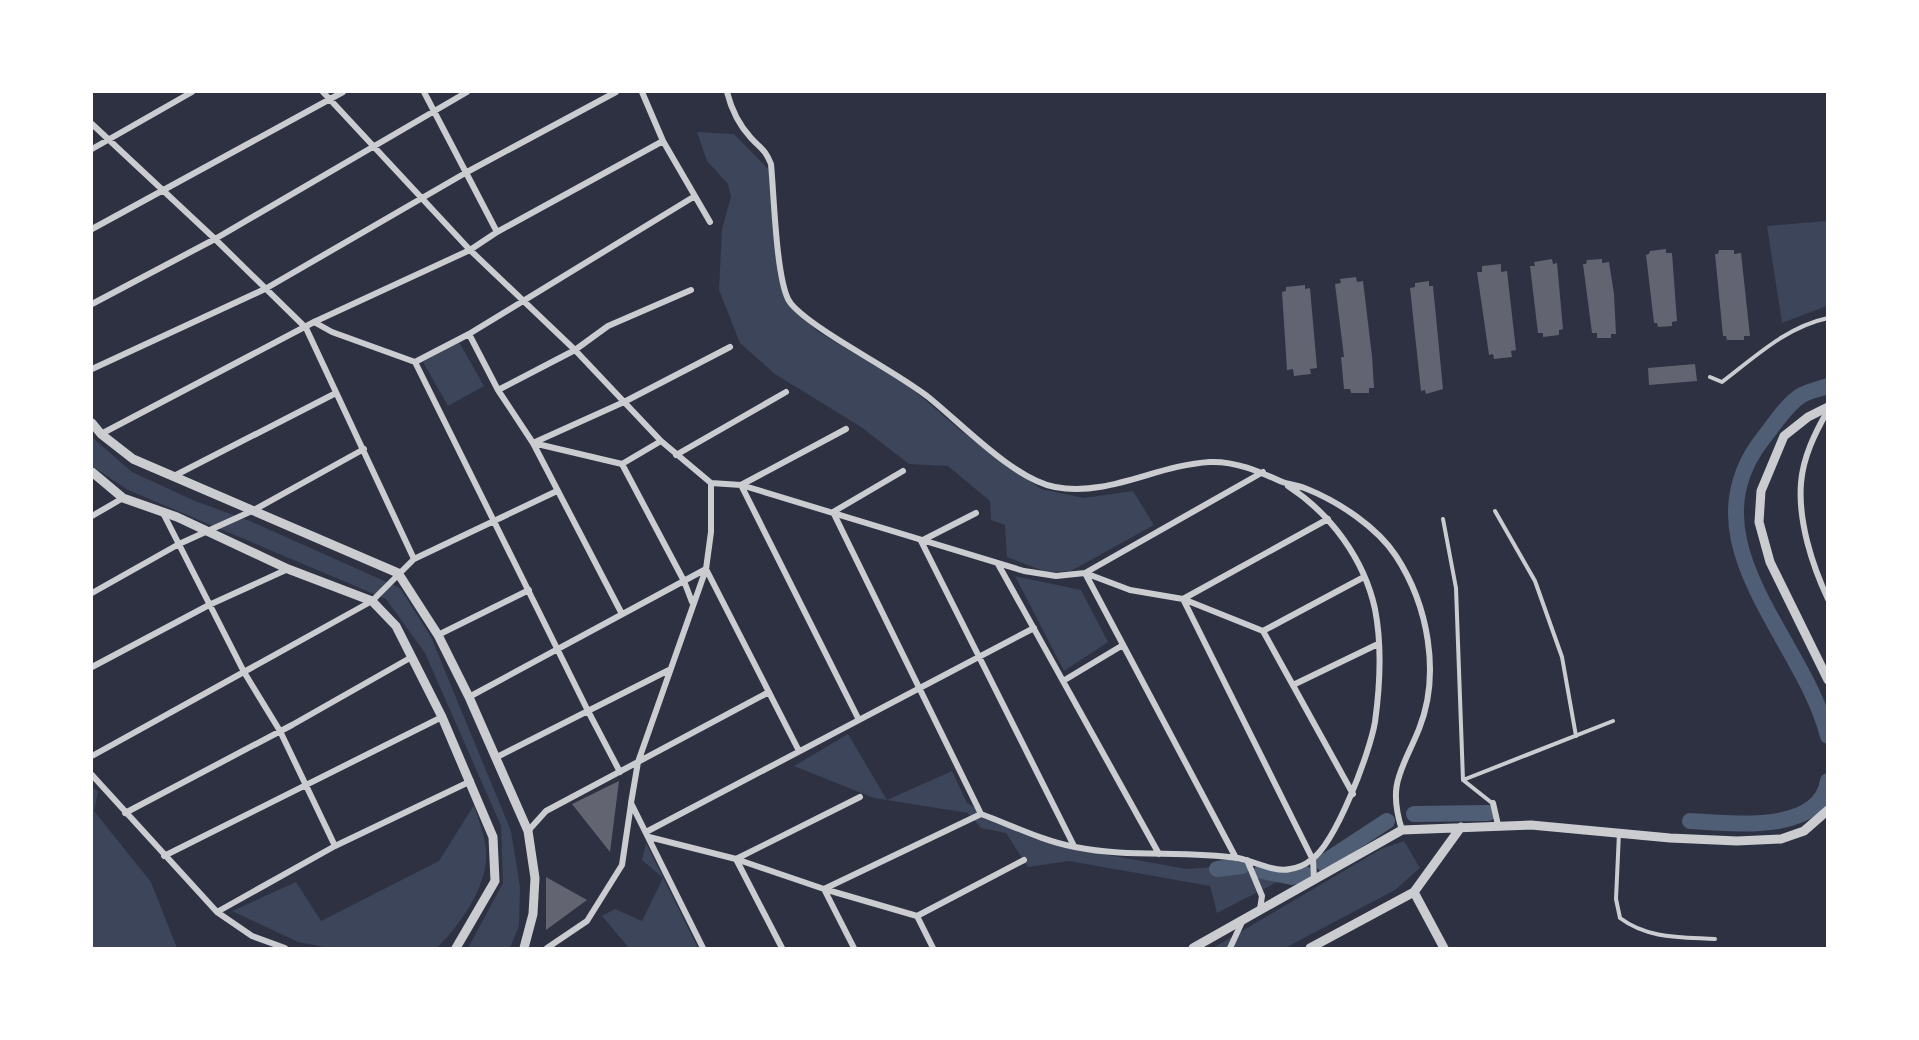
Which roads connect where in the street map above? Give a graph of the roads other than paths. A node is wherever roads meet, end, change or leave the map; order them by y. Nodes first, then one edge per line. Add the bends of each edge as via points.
1 (192, 92) edge
2 (323, 92) edge
3 (343, 92) edge
4 (424, 92) edge
5 (467, 92) edge
6 (616, 92) edge
7 (642, 92) edge
8 (727, 92) edge
9 (330, 99) junction
10 (433, 111) junction
11 (92, 124) edge
12 (109, 140) junction
13 (663, 141) junction
14 (373, 146) junction
15 (92, 149) edge
16 (467, 172) junction
17 (164, 191) junction
18 (695, 196) junction
19 (424, 198) junction
20 (710, 222) dead end
21 (92, 229) edge
22 (497, 232) junction
23 (215, 239) junction
24 (470, 250) junction
25 (265, 288) junction
26 (691, 290) dead end
27 (523, 299) junction
28 (92, 304) edge
29 (1827, 318) edge
30 (314, 322) junction
31 (306, 328) junction
32 (469, 334) junction
33 (730, 347) dead end
34 (575, 350) junction
35 (415, 362) junction
36 (92, 369) edge
37 (1710, 377) dead end
38 (498, 390) junction
39 (786, 392) dead end
40 (336, 393) junction
41 (624, 402) junction
42 (1827, 409) edge
43 (92, 423) edge
44 (846, 429) dead end
45 (101, 434) junction
46 (661, 441) junction
47 (532, 443) junction
48 (364, 449) junction
49 (676, 455) junction
50 (622, 464) junction
51 (903, 471) dead end
52 (92, 472) edge
53 (1263, 472) junction
54 (174, 476) junction
55 (1282, 482) junction
56 (711, 483) junction
57 (741, 485) junction
58 (558, 490) junction
59 (123, 498) junction
60 (254, 510) junction
61 (1495, 511) dead end
62 (163, 512) junction
63 (833, 512) junction
64 (975, 513) dead end
65 (92, 516) edge
66 (1328, 519) junction
67 (1443, 519) dead end
68 (494, 521) junction
69 (208, 531) junction
70 (921, 541) junction
71 (179, 544) junction
72 (414, 559) junction
73 (998, 564) junction
74 (288, 569) junction
75 (706, 569) junction
76 (398, 573) junction
77 (1084, 573) junction
78 (1364, 577) junction
79 (684, 581) junction
80 (529, 590) junction
81 (92, 593) edge
82 (1183, 599) junction
83 (1827, 599) edge
84 (372, 601) junction
85 (692, 602) junction
86 (209, 605) junction
87 (622, 614) junction
88 (1034, 628) junction
89 (1263, 631) junction
90 (438, 635) junction
91 (1378, 644) junction
92 (1123, 645) junction
93 (557, 650) junction
94 (980, 657) junction
95 (410, 658) junction
96 (92, 667) edge
97 (670, 669) junction
98 (244, 672) junction
99 (1827, 680) edge
100 (1064, 681) junction
101 (1293, 685) junction
102 (919, 688) junction
103 (769, 692) junction
104 (469, 697) junction
105 (588, 711) junction
106 (442, 717) junction
107 (859, 720) junction
108 (1613, 721) dead end
109 (280, 732) junction
110 (1576, 736) junction
111 (799, 752) junction
112 (92, 756) edge
113 (495, 758) junction
114 (639, 762) junction
115 (621, 772) junction
116 (92, 776) edge
117 (1463, 780) junction
118 (471, 781) junction
119 (304, 784) junction
120 (1353, 794) junction
121 (860, 797) dead end
122 (631, 803) junction
123 (1492, 803) joint
124 (1827, 810) edge
125 (125, 813) junction
126 (981, 814) junction
127 (1498, 825) junction
128 (1461, 827) junction
129 (1402, 830) junction
130 (528, 831) junction
131 (1619, 832) junction
132 (647, 834) junction
133 (335, 846) junction
134 (1075, 847) junction
135 (1159, 854) junction
136 (164, 856) junction
137 (1236, 858) junction
138 (736, 859) junction
139 (1024, 860) dead end
140 (1247, 860) junction
141 (1313, 860) junction
142 (1314, 878) junction
143 (824, 890) junction
144 (1414, 892) junction
145 (1260, 909) junction
146 (217, 912) junction
147 (917, 916) junction
148 (1243, 920) junction
149 (1715, 939) dead end
150 (285, 948) edge
151 (456, 948) edge
152 (524, 948) edge
153 (547, 948) edge
154 (703, 948) edge
155 (782, 948) edge
156 (854, 948) edge
157 (933, 948) edge
158 (1193, 948) edge
159 (1230, 948) edge
160 (1310, 948) edge
161 (1444, 948) edge

1 - 12 street
2 - 9 street
3 - 9 street
4 - 10 street
5 - 10 street
6 - 16 street
7 - 13 street
8 - 53 street via 731,108 751,138 766,151 771,164 781,264 789,300 825,331 925,394 1027,476 1053,487 1101,489 1209,462
9 - 14 street
9 - 17 street
10 - 14 street
10 - 16 street
11 - 12 street
12 - 15 street
12 - 17 street
13 - 18 street
13 - 22 street
14 - 19 street
14 - 23 street
16 - 19 street
16 - 22 street
17 - 21 street
17 - 23 street
18 - 20 street
18 - 27 street
19 - 24 street
19 - 25 street
22 - 24 street
23 - 25 street
23 - 28 street
24 - 27 street
24 - 30 street
25 - 31 street
25 - 36 street
26 - 34 street via 608,326
27 - 32 street
27 - 34 street
29 - 37 lane via 1786,333 1722,382
30 - 31 street
30 - 35 street via 341,336
31 - 40 street
31 - 45 street
32 - 35 street
32 - 38 street
33 - 41 street
34 - 38 street
34 - 41 street
35 - 68 street
38 - 47 street
39 - 49 street
40 - 48 street
40 - 54 street
41 - 46 street
41 - 47 street
42 - 83 street via 1811,441 1801,483 1815,570
42 - 99 street via 1808,417 1784,436 1761,491 1759,522 1770,562
43 - 45 street
44 - 57 street
45 - 54 street via 133,459
46 - 49 street
46 - 50 street
47 - 50 street
47 - 58 street
48 - 60 street
48 - 72 street
49 - 56 street
50 - 79 street
51 - 63 street
52 - 59 street
53 - 55 street
53 - 77 street
54 - 60 street
55 - 66 street
55 - 129 street via 1305,488 1349,510 1394,552 1412,582 1427,628 1428,693 1420,727 1400,767 1395,809
56 - 57 street
56 - 75 street
57 - 63 street
57 - 107 street
58 - 68 street
58 - 87 street
59 - 62 street
59 - 65 street
60 - 69 street
60 - 76 street
61 - 110 lane via 1535,581 1551,624 1562,657
62 - 69 street
62 - 71 street
63 - 70 street
63 - 102 street
64 - 70 street
66 - 78 street via 1349,546
66 - 82 street
67 - 117 lane via 1456,588
68 - 72 street
68 - 80 street
69 - 71 street
69 - 74 street
70 - 73 street
70 - 94 street
71 - 81 street
71 - 86 street
72 - 76 street
73 - 77 street via 1056,576
73 - 88 street
74 - 84 street
74 - 86 street
75 - 79 street
75 - 85 street
75 - 103 street
76 - 84 street
76 - 90 street
77 - 82 street via 1130,590
77 - 92 street
78 - 89 street
78 - 91 street via 1375,609
79 - 85 street
79 - 87 street
80 - 90 street
80 - 93 street
82 - 89 street
82 - 141 street
84 - 95 street via 396,626
84 - 98 street
85 - 97 street
86 - 96 street
86 - 98 street
87 - 93 street
88 - 94 street
88 - 100 street
89 - 101 street
90 - 104 street
91 - 101 street
91 - 120 street via 1379,685 1374,725
92 - 100 street
92 - 137 street
93 - 104 street
93 - 105 street
94 - 102 street
94 - 134 street
95 - 106 street
95 - 109 street
97 - 105 street
97 - 114 street
98 - 109 street
98 - 112 street
100 - 135 street
101 - 120 street
102 - 107 street
102 - 126 street
103 - 111 street
103 - 114 street
104 - 113 street
105 - 113 street
105 - 115 street
106 - 118 street
106 - 119 street
107 - 111 street
108 - 110 lane
109 - 119 street
109 - 125 street
110 - 117 lane
111 - 132 street
113 - 130 street
114 - 115 street
114 - 122 street
115 - 130 street via 546,811
116 - 125 street
117 - 123 lane
118 - 133 street
118 - 151 street via 493,837 495,881
119 - 133 street
119 - 136 street
120 - 141 street
121 - 138 street
122 - 132 street
122 - 153 street via 622,865 587,921
123 - 127 street
124 - 131 street via 1804,831 1780,839 1737,841
125 - 136 street
126 - 134 street
126 - 143 street
127 - 128 street
127 - 131 street
128 - 129 street
128 - 144 street
129 - 142 street
130 - 152 street via 535,878 533,914
131 - 149 lane via 1616,898 1620,918 1650,934
132 - 138 street
132 - 154 street
133 - 146 street
134 - 135 street
135 - 137 street
136 - 146 street
137 - 140 street
138 - 143 street
138 - 155 street
139 - 147 street
140 - 141 street via 1282,870
140 - 145 street via 1262,896
141 - 142 street
142 - 145 street
143 - 147 street
143 - 156 street
144 - 160 street
144 - 161 street
145 - 148 street
146 - 150 street via 252,936
147 - 157 street
148 - 158 street
148 - 159 street

